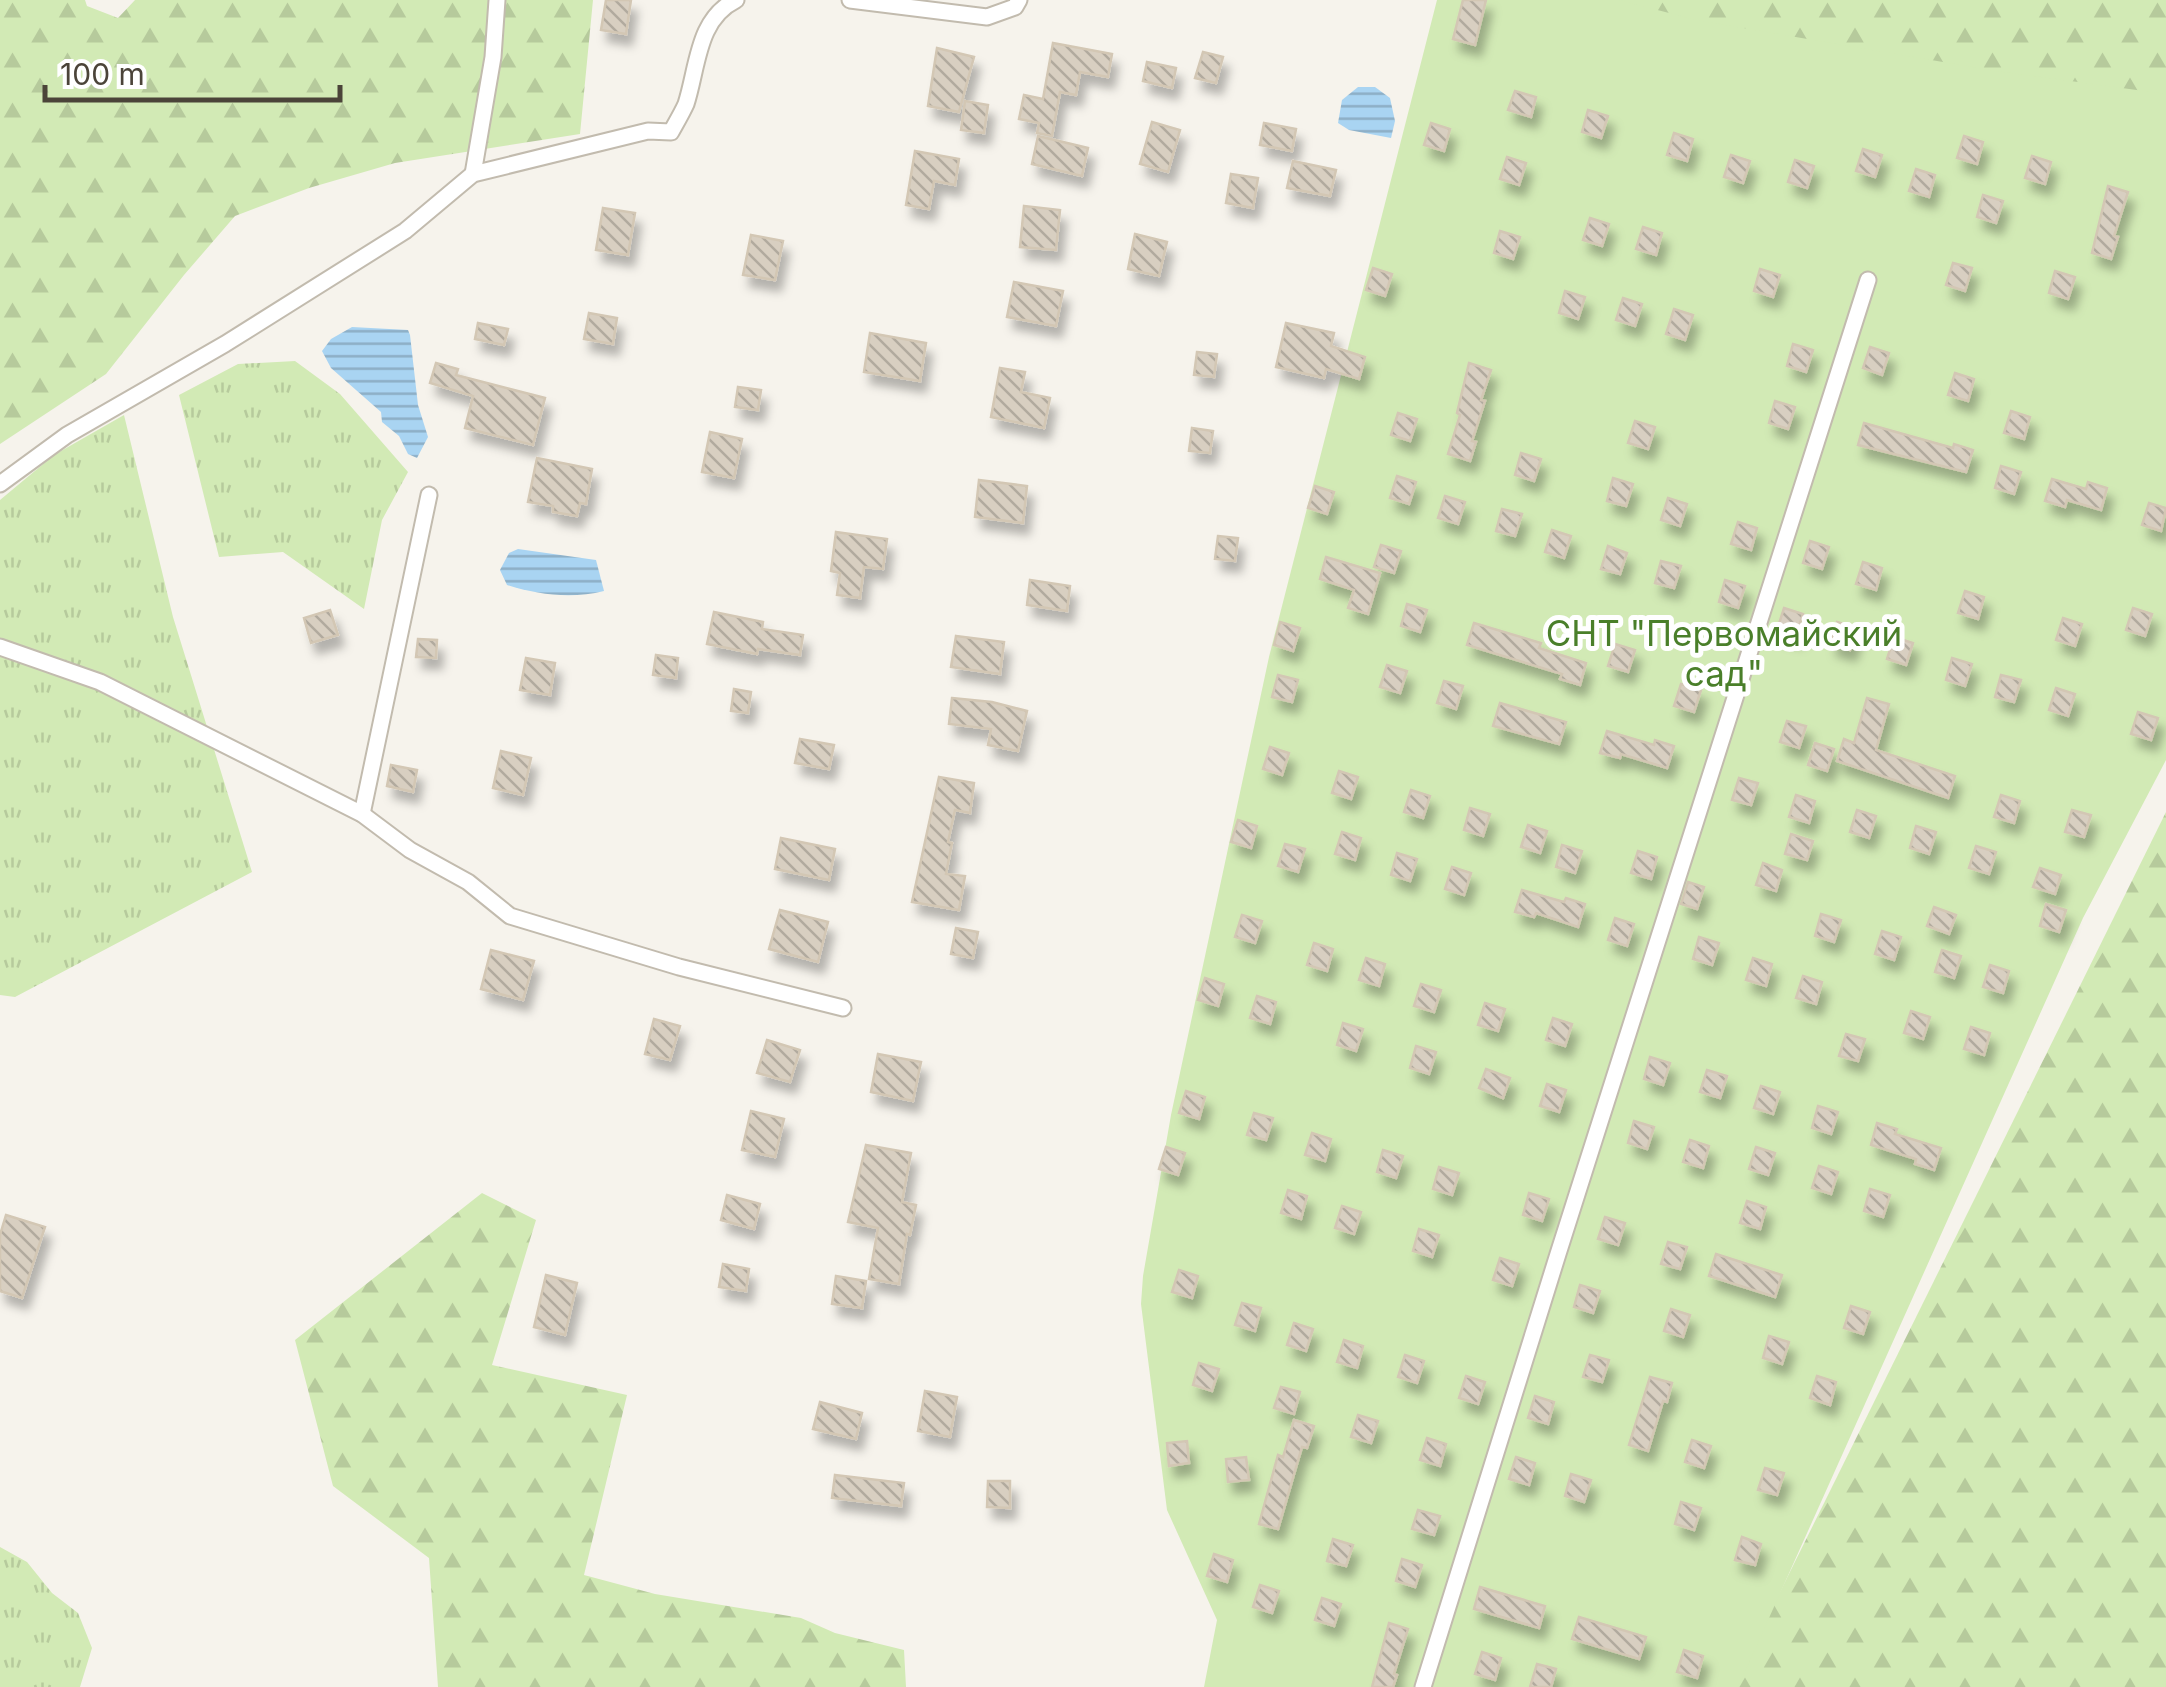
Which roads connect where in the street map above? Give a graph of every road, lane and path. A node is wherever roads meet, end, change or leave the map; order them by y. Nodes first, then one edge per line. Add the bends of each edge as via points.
1 (497, 0) edge
2 (736, 0) edge
3 (850, 0) edge
4 (1019, 0) edge
5 (473, 174) junction
6 (1868, 280) dead end
7 (0, 484) edge
8 (428, 495) dead end
9 (0, 647) edge
10 (362, 814) junction
11 (843, 1008) dead end
12 (1424, 1687) edge

1 - 5 street
2 - 5 street via 706,30 671,132
3 - 4 street via 987,17 1015,8
5 - 7 street via 405,231 67,436
6 - 12 street
8 - 10 street
9 - 10 street via 100,682
10 - 11 street via 510,916

